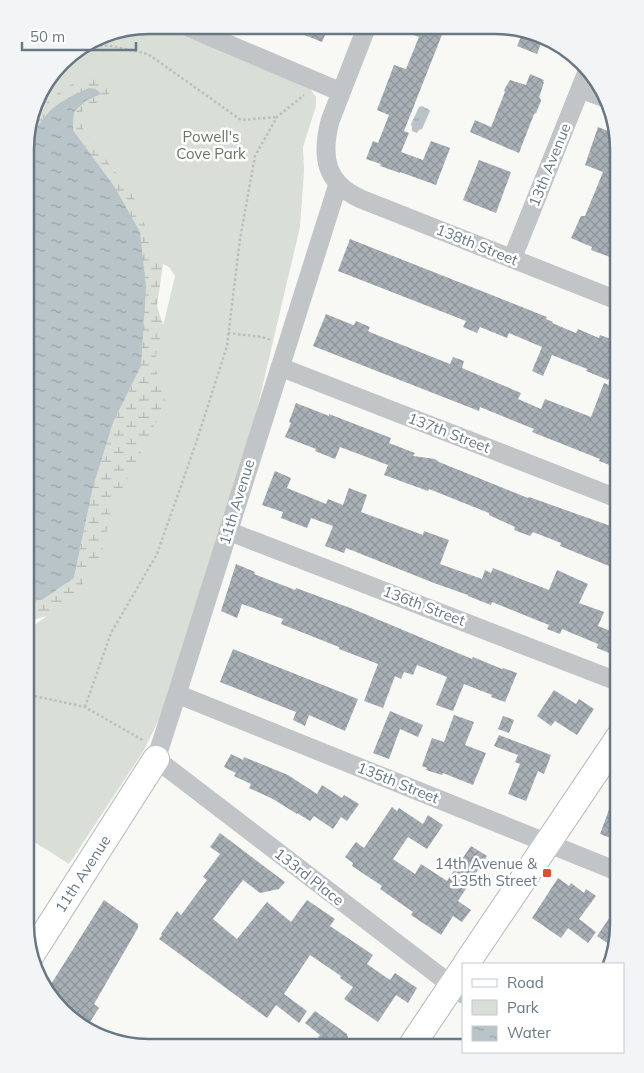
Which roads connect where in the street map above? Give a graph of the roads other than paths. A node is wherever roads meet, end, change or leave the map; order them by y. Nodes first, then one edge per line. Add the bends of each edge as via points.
1 (204, 34) edge
2 (364, 34) edge
3 (584, 80) edge
4 (341, 92) junction
5 (338, 184) junction
6 (512, 259) junction
7 (610, 297) edge
8 (280, 367) junction
9 (610, 495) edge
10 (228, 531) junction
11 (610, 679) edge
12 (177, 694) junction
13 (610, 750) edge
14 (158, 753) junction
15 (548, 843) junction
16 (610, 868) edge
17 (36, 947) edge
18 (467, 963) edge
19 (459, 983) edge
20 (417, 1039) edge

1 - 4 street
2 - 4 street
3 - 6 street, 13th Avenue
4 - 5 street via 326,136 326,159
5 - 6 street, 138th Street via 349,194
5 - 8 street, 11th Avenue
6 - 7 street, 138th Street
8 - 9 street, 137th Street
8 - 10 street, 11th Avenue
10 - 11 street, 136th Street
10 - 12 street, 11th Avenue
12 - 14 street, 11th Avenue
12 - 15 street, 135th Street
13 - 15 street
14 - 17 street, 11th Avenue
14 - 19 street, 133rd Place
15 - 16 street, 135th Street
15 - 18 street
19 - 20 street

